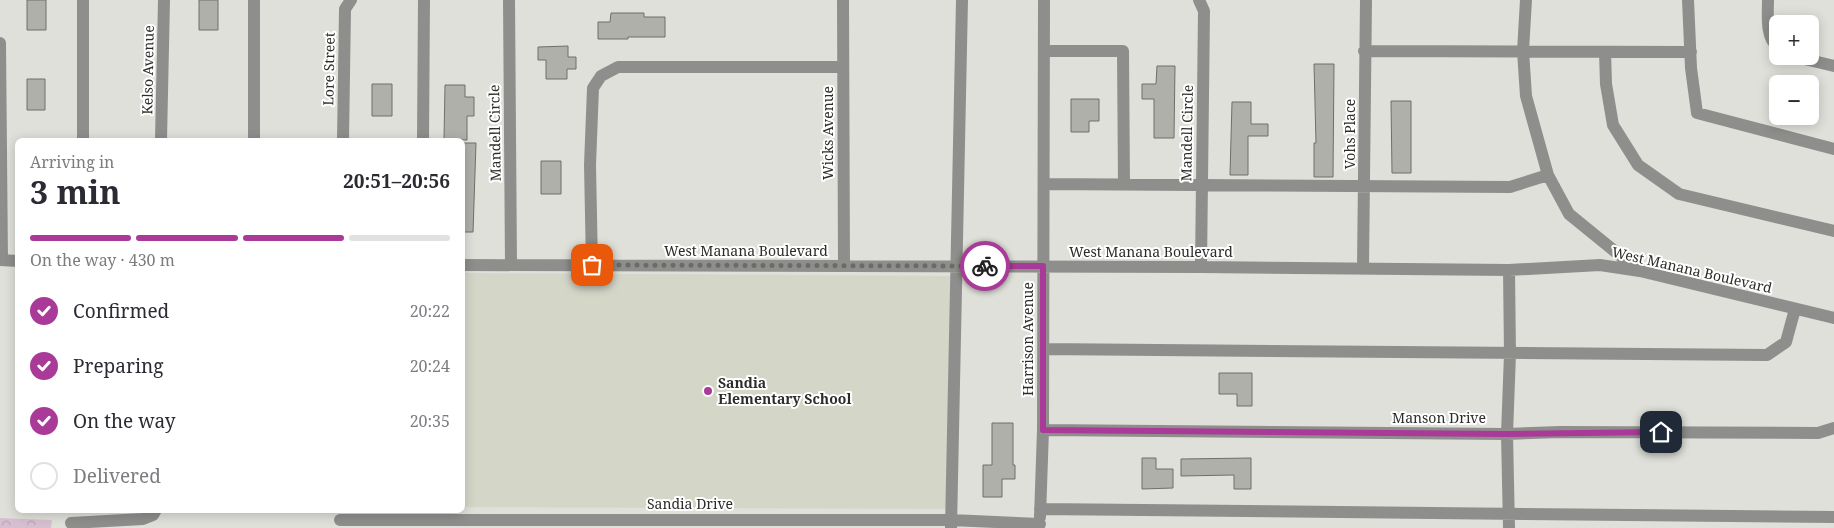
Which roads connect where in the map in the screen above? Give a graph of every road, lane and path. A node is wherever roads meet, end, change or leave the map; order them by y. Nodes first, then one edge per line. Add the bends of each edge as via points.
1 (83, 0) edge
2 (164, 0) edge
3 (254, 0) edge
4 (351, 0) edge
5 (424, 0) edge
6 (509, 0) edge
7 (843, 0) edge
8 (962, 0) edge
9 (1044, 0) edge
10 (1199, 0) edge
11 (1366, 0) edge
12 (1526, 0) edge
13 (1688, 0) edge
14 (1768, 0) edge
15 (1769, 30) edge
16 (0, 43) edge
17 (1044, 50) junction
18 (1364, 51) junction
19 (1523, 51) junction
20 (1605, 52) junction
21 (1691, 52) junction
22 (1819, 62) edge
23 (1834, 66) edge
24 (843, 67) junction
25 (83, 138) edge
26 (161, 138) edge
27 (254, 138) edge
28 (343, 138) edge
29 (423, 138) edge
30 (1834, 149) edge
31 (1548, 175) junction
32 (1044, 184) junction
33 (1201, 184) junction
34 (1124, 185) junction
35 (1365, 186) junction
36 (1834, 231) edge
37 (1, 260) edge
38 (15, 260) edge
39 (465, 265) edge
40 (511, 265) junction
41 (592, 265) junction
42 (844, 266) junction
43 (956, 266) junction
44 (1043, 266) junction
45 (1201, 267) junction
46 (1363, 268) junction
47 (1508, 270) junction
48 (1640, 271) junction
49 (1794, 309) junction
50 (1834, 318) edge
51 (1042, 349) junction
52 (1510, 354) junction
53 (1834, 428) edge
54 (1043, 430) junction
55 (1506, 434) junction
56 (1040, 509) junction
57 (153, 513) edge
58 (1834, 517) edge
59 (340, 519) edge
60 (71, 520) edge
61 (1510, 522) edge
62 (431, 523) edge
63 (520, 524) edge
64 (606, 524) edge
65 (689, 524) edge
66 (778, 524) edge
67 (865, 524) edge
68 (951, 524) edge
69 (1040, 526) edge

1 - 25 street
2 - 26 street, Kelso Avenue
3 - 27 street
4 - 28 street, Lore Street via 345,9
5 - 29 street
6 - 40 street, Mandell Circle
7 - 24 street, Wicks Avenue
8 - 43 street
9 - 17 street, Harrison Avenue
10 - 33 street, Mandell Circle via 1204,10
11 - 18 street, Vohs Place
12 - 19 street
13 - 21 street
14 - 15 street
16 - 37 street
17 - 32 street, Harrison Avenue
17 - 34 street via 1123,51
18 - 19 street
18 - 35 street, Vohs Place
19 - 20 street
19 - 31 street via 1526,96
20 - 21 street
20 - 36 street via 1613,125 1638,165 1679,194
21 - 30 street via 1697,113
22 - 23 street
24 - 41 street via 618,67 602,76 593,88 590,165
24 - 42 street, Wicks Avenue
31 - 35 street via 1510,187
31 - 48 street via 1569,214
32 - 34 street
32 - 44 street, Harrison Avenue
33 - 34 street
33 - 35 street
33 - 45 street, Mandell Circle
35 - 46 street, Vohs Place
37 - 38 street
39 - 40 street, West Manana Boulevard
40 - 41 street, West Manana Boulevard
41 - 42 street, West Manana Boulevard
42 - 43 street, West Manana Boulevard
43 - 44 street, West Manana Boulevard
43 - 68 street
44 - 45 street, West Manana Boulevard
44 - 51 street, Harrison Avenue
45 - 46 street, West Manana Boulevard
46 - 47 street, West Manana Boulevard
47 - 48 street, West Manana Boulevard via 1600,265
47 - 52 street
48 - 49 street, West Manana Boulevard
49 - 50 street, West Manana Boulevard
49 - 52 street via 1786,342 1767,355
51 - 52 street
51 - 54 street, Harrison Avenue
52 - 55 street
53 - 55 street, Manson Drive via 1818,433
54 - 55 street, Manson Drive
54 - 56 street, Harrison Avenue
55 - 61 street
56 - 61 street
56 - 69 street, Harrison Avenue
57 - 60 street via 143,519
58 - 61 street
59 - 62 street, Sandia Drive
62 - 63 street, Sandia Drive
63 - 64 street, Sandia Drive
64 - 65 street, Sandia Drive
65 - 66 street, Sandia Drive
66 - 67 street, Sandia Drive
67 - 68 street, Sandia Drive
68 - 69 street, Sandia Drive

